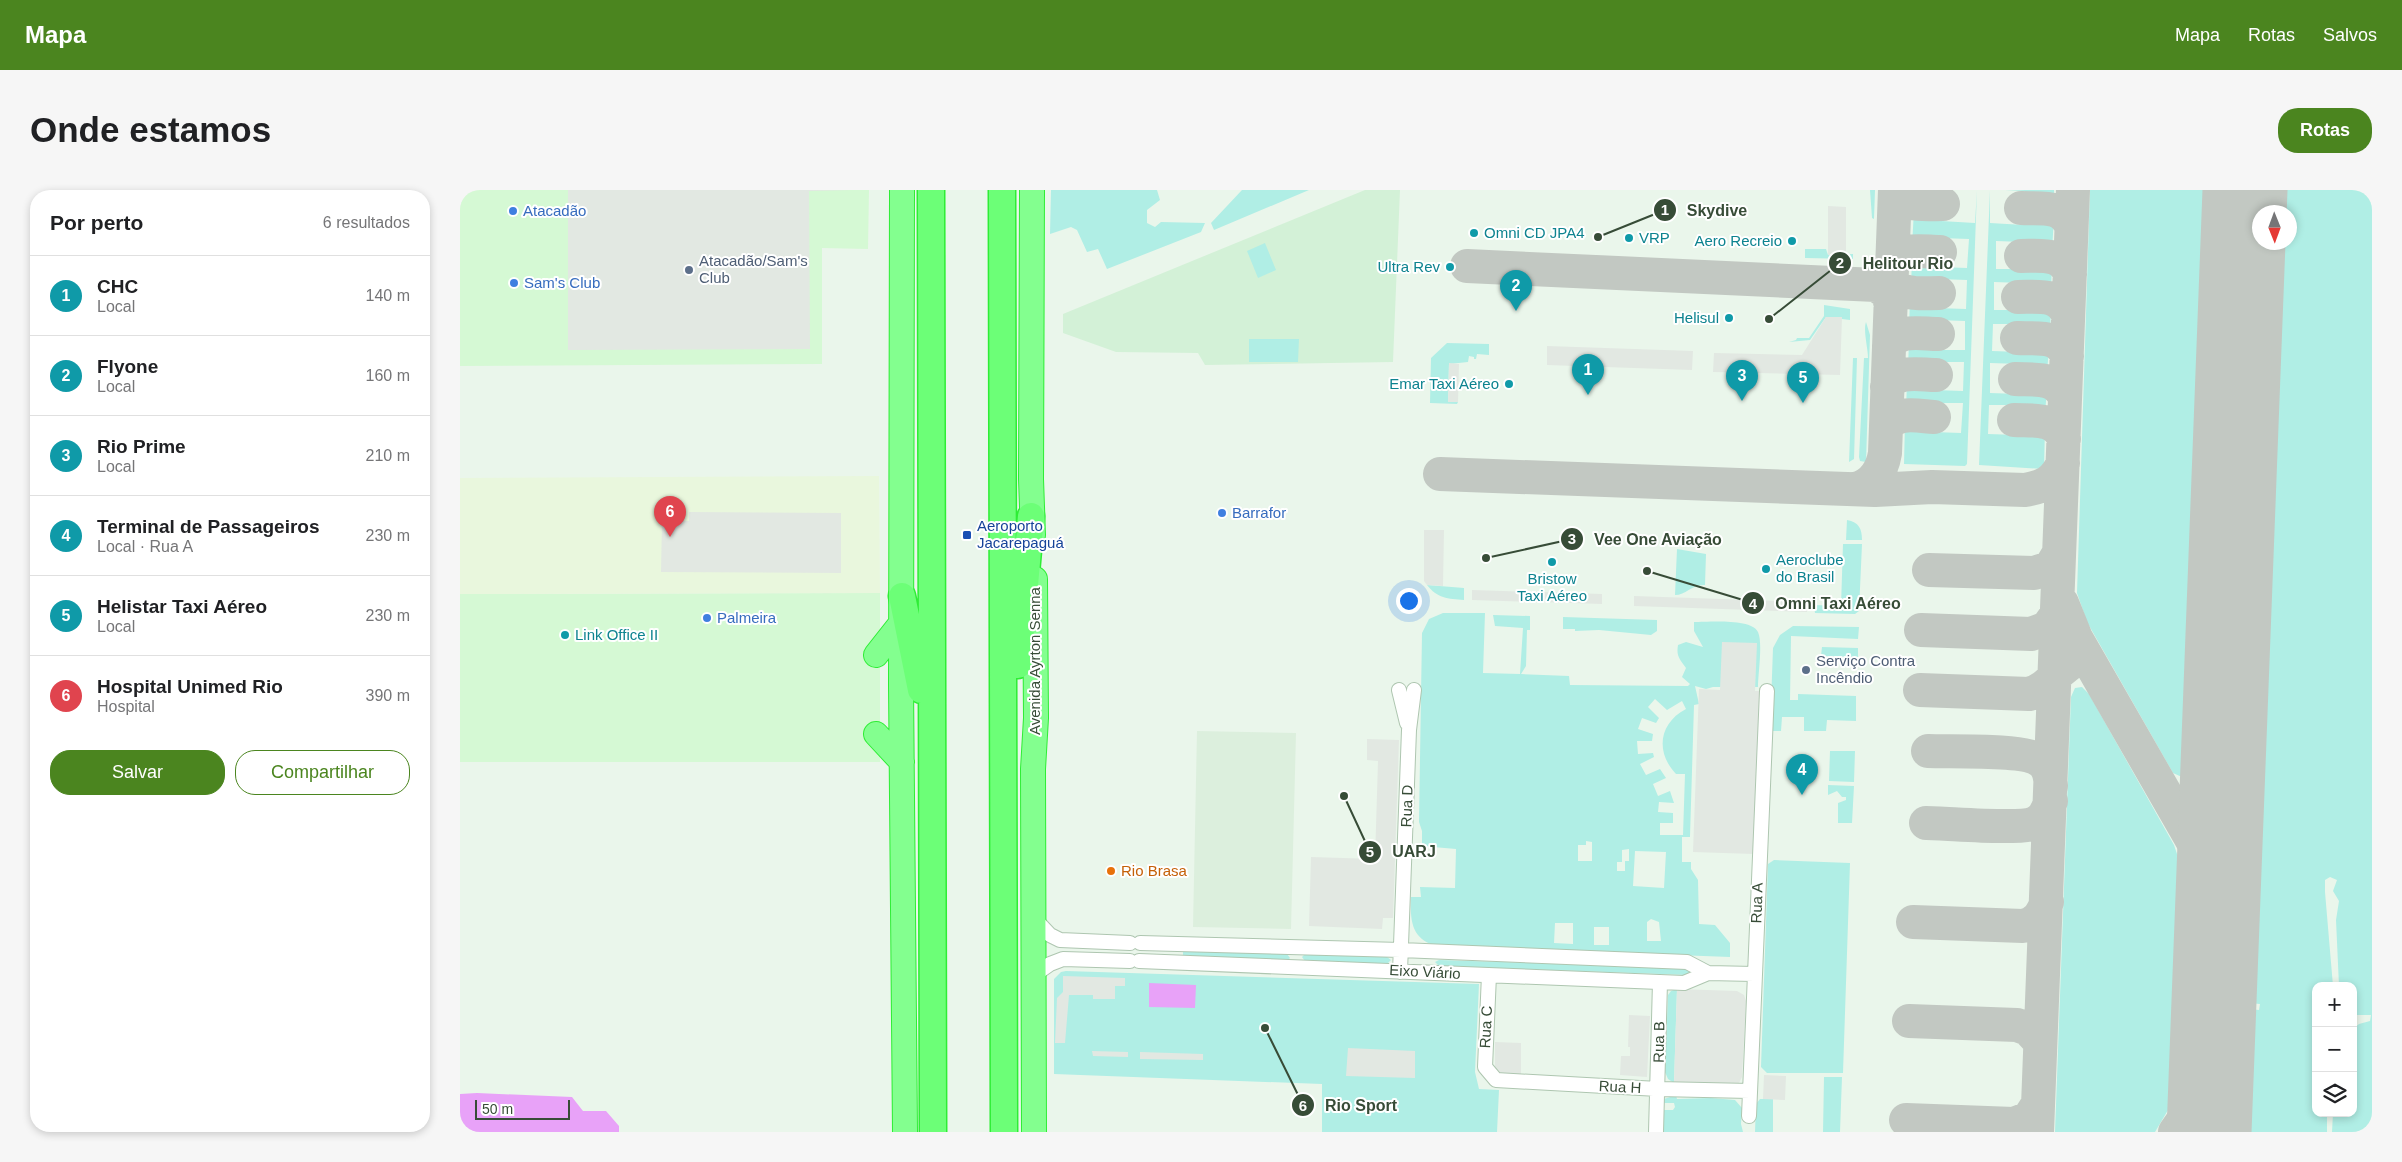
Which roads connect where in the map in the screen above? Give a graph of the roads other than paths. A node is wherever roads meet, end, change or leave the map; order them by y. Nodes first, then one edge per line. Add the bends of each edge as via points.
1 (902, 190) edge
2 (931, 190) edge
3 (1002, 190) edge
4 (1032, 190) edge
5 (1031, 516) junction
6 (902, 596) junction
7 (902, 622) junction
8 (876, 655) dead end
9 (1399, 690) dead end
10 (1414, 690) dead end
11 (1767, 691) dead end
12 (1004, 713) junction
13 (1409, 730) junction
14 (876, 734) dead end
15 (932, 748) junction
16 (902, 762) junction
17 (1034, 918) junction
18 (1070, 942) junction
19 (1401, 950) junction
20 (1428, 951) junction
21 (1071, 958) junction
22 (1400, 972) junction
23 (1427, 973) junction
24 (1708, 973) junction
25 (1754, 974) junction
26 (1489, 975) junction
27 (1033, 976) junction
28 (1660, 982) junction
29 (1004, 1028) junction
30 (933, 1049) junction
31 (1492, 1077) joint
32 (1658, 1089) junction
33 (1750, 1091) junction
34 (1748, 1116) dead end
35 (905, 1132) edge
36 (916, 1132) edge
37 (933, 1132) edge
38 (1004, 1132) edge
39 (1022, 1132) edge
40 (1034, 1132) edge
41 (1656, 1132) edge

1 - 6 highway
2 - 15 highway
3 - 12 highway, Avenida Ayrton Senna
4 - 5 highway, Avenida Ayrton Senna
5 - 12 highway via 1015,686
5 - 17 highway, Avenida Ayrton Senna via 1036,588
6 - 7 highway
6 - 15 highway
7 - 8 highway
7 - 16 highway
9 - 13 street, Rua D
10 - 13 street, Rua D
11 - 25 street, Rua A
12 - 29 highway, Avenida Ayrton Senna
13 - 19 street, Rua D
14 - 16 highway
15 - 30 highway
16 - 35 highway
17 - 18 street, Eixo Viário via 1050,935
17 - 27 highway, Avenida Ayrton Senna
18 - 19 street, Eixo Viário
18 - 21 street
19 - 20 street, Eixo Viário
19 - 22 street, Rua D
20 - 23 street
20 - 24 street, Eixo Viário via 1687,962
21 - 22 street, Eixo Viário
21 - 27 street, Eixo Viário via 1050,964
22 - 23 street, Eixo Viário
23 - 26 street, Eixo Viário
24 - 25 street, Eixo Viário
24 - 28 street, Eixo Viário via 1684,983
25 - 33 street, Rua A
26 - 28 street, Eixo Viário
26 - 31 street, Rua C via 1485,1067
27 - 40 highway, Avenida Ayrton Senna
28 - 32 street, Rua B
29 - 38 highway, Avenida Ayrton Senna
29 - 39 highway
30 - 36 highway
30 - 37 highway
31 - 32 street, Rua H via 1501,1082
32 - 33 street, Rua H
32 - 41 street, Rua B
33 - 34 street, Rua A

